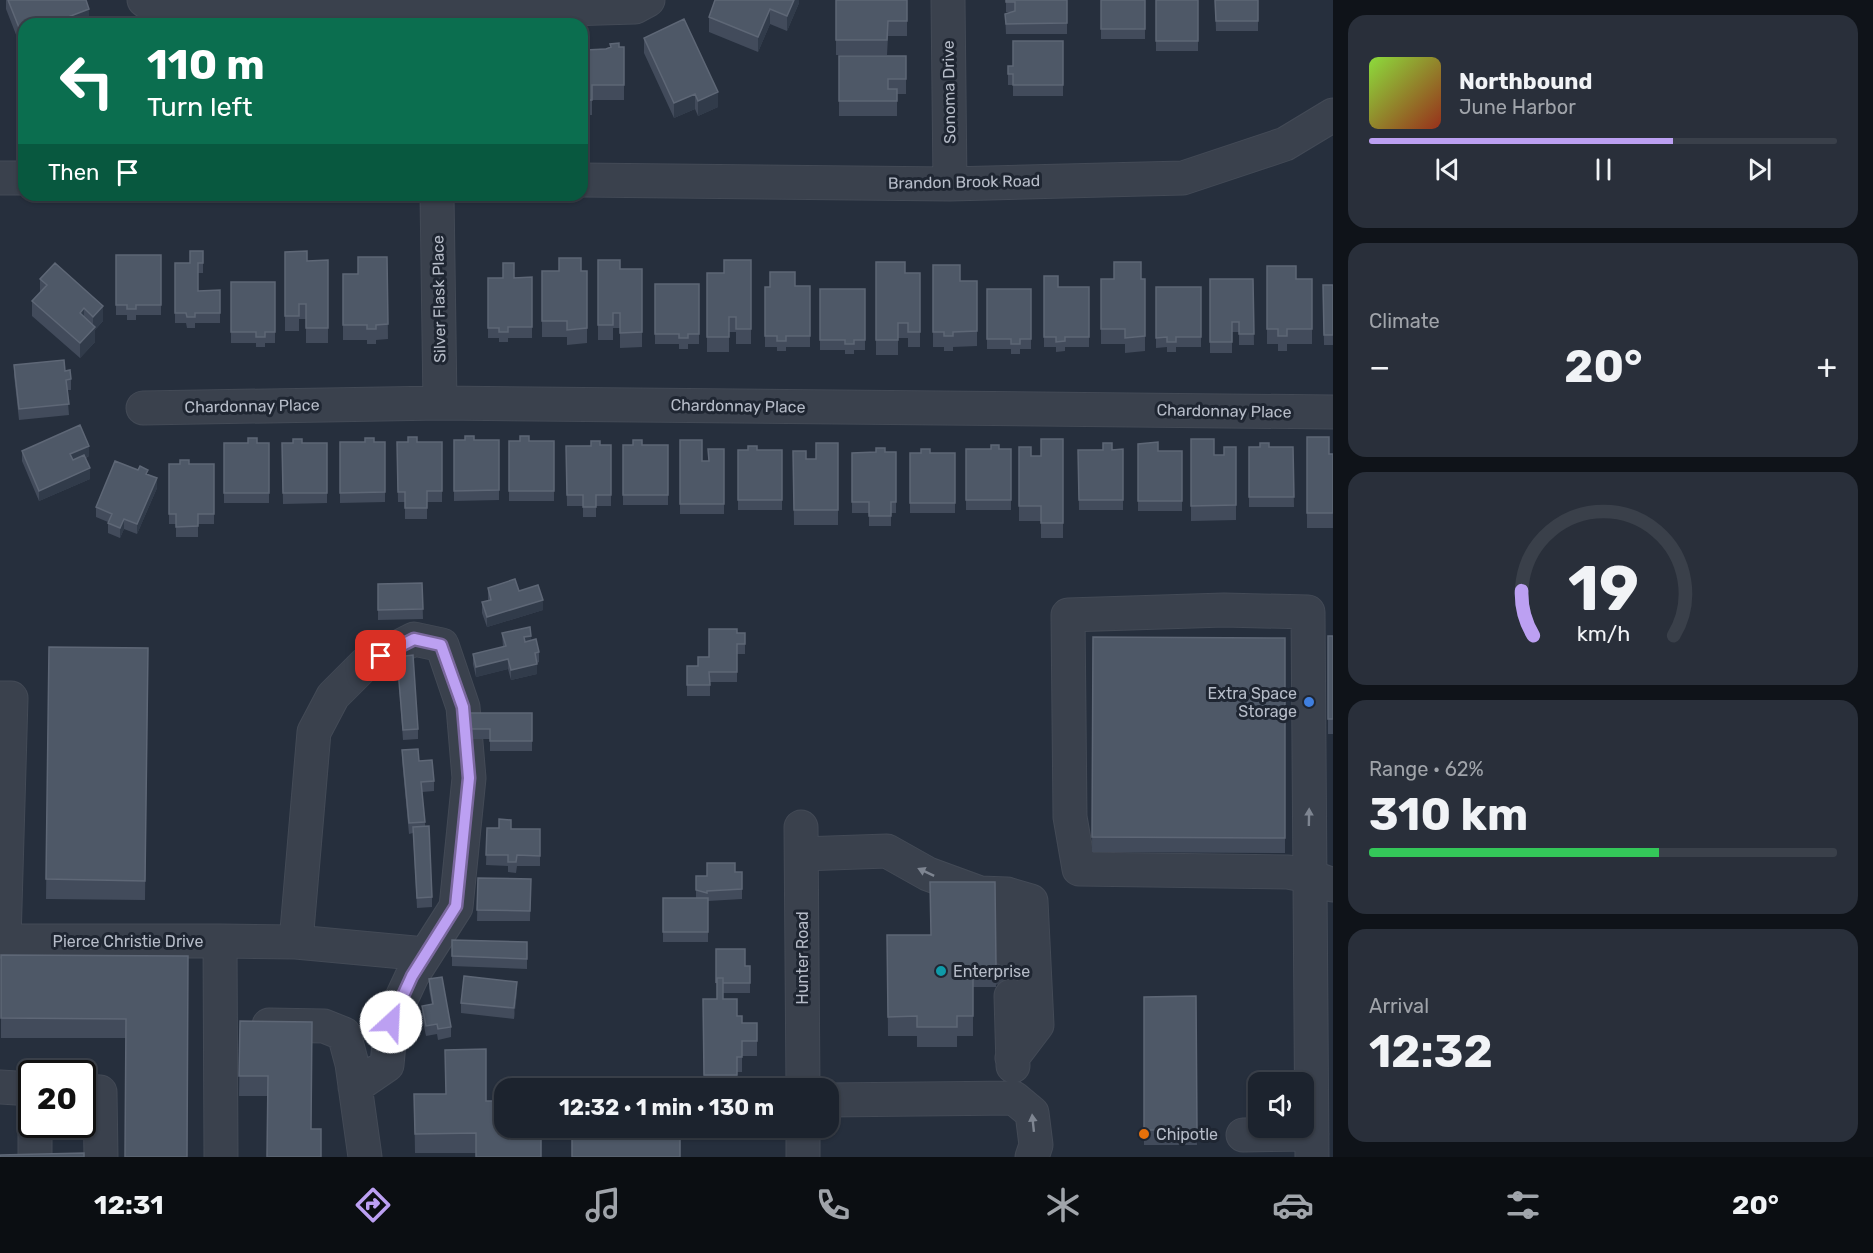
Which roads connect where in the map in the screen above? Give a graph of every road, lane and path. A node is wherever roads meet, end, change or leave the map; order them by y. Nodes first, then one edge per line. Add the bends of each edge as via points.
1 (144, 0) edge
2 (648, 0) edge
3 (948, 0) edge
4 (345, 18) edge
5 (452, 18) edge
6 (1333, 115) edge
7 (0, 178) edge
8 (18, 178) edge
9 (588, 180) edge
10 (950, 184) junction
11 (437, 201) edge
12 (440, 403) junction
13 (143, 408) dead end
14 (1333, 412) edge
15 (0, 698) edge
16 (1321, 880) edge
17 (1007, 894) junction
18 (2, 941) edge
19 (220, 941) junction
20 (296, 942) junction
21 (1009, 951) tunnel mouth
22 (425, 954) junction
23 (1011, 996) tunnel mouth
24 (222, 1023) junction
25 (1012, 1058) junction
26 (803, 1078) edge
27 (0, 1087) edge
28 (355, 1087) junction
29 (18, 1088) edge
30 (1014, 1098) junction
31 (839, 1100) edge
32 (96, 1124) edge
33 (1243, 1135) dead end
34 (35, 1138) edge
35 (803, 1138) edge
36 (1312, 1145) edge
37 (35, 1157) edge
38 (101, 1157) edge
39 (221, 1157) edge
40 (365, 1157) edge
41 (803, 1157) edge
42 (1032, 1157) edge

1 - 4 street via 166,16
2 - 5 street via 635,7
3 - 10 street, Sonoma Drive
6 - 10 street, Brandon Brook Road via 1285,144 1183,178
7 - 8 street
9 - 10 street, Brandon Brook Road
11 - 12 street, Silver Flask Place
12 - 13 street, Chardonnay Place
12 - 14 street, Chardonnay Place
15 - 18 street via 11,698
16 -> 16 street via 1308,612 1224,610 1068,615 1070,817 1078,869 1288,873
16 - 36 street
17 - 21 street
17 - 25 street via 1031,901 1037,1025
17 -> 26 street, Hunter Road via 980,893 928,874 887,851 802,841
18 - 19 street, Pierce Christie Drive
19 - 20 street
19 - 24 street, Pierce Christie Drive
20 - 22 street
20 - 22 street via 314,732 333,696 364,664 414,639 441,645 463,707 469,778 456,906
22 - 28 street via 391,1022 387,1065
23 - 25 street
24 - 28 street via 324,1026 344,1034
24 - 39 street, Pierce Christie Drive
25 - 30 street
27 - 29 street
28 - 40 street
30 - 31 street
42 -> 30 street via 1036,1145 1032,1113
32 - 38 street
33 - 36 street
34 - 37 street
35 - 41 street

